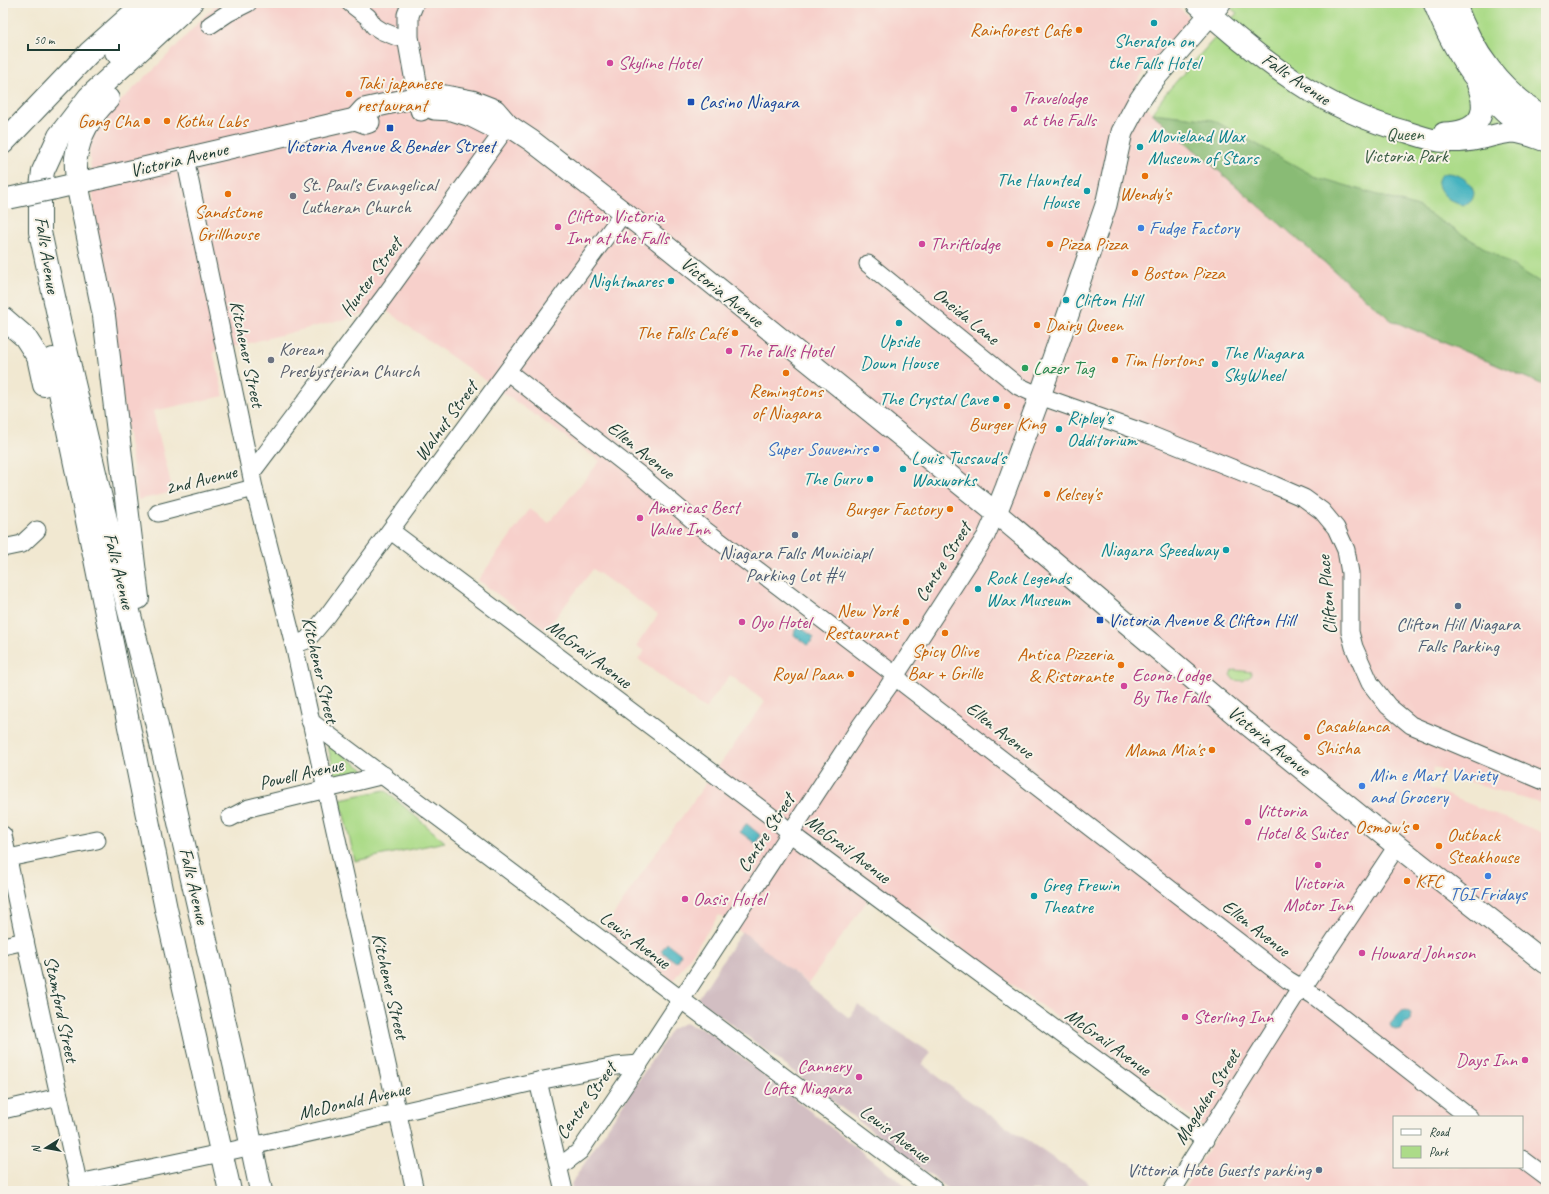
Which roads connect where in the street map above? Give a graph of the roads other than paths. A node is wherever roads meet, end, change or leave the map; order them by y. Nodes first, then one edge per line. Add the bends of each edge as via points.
1 (145, 3) edge
2 (167, 3) edge
3 (192, 3) edge
4 (209, 3) edge
5 (248, 3) edge
6 (350, 3) edge
7 (413, 3) edge
8 (1434, 3) edge
9 (1454, 3) edge
10 (1209, 7) edge
11 (210, 25) dead end
12 (408, 37) junction
13 (1477, 82) junction
14 (420, 103) junction
15 (1546, 118) edge
16 (508, 125) junction
17 (1408, 132) junction
18 (1546, 141) edge
19 (3, 143) edge
20 (184, 158) junction
21 (77, 183) junction
22 (7, 199) edge
23 (624, 212) junction
24 (868, 264) dead end
25 (3, 318) edge
26 (508, 372) junction
27 (1040, 396) junction
28 (253, 480) junction
29 (158, 513) dead end
30 (996, 513) junction
31 (38, 530) dead end
32 (391, 531) junction
33 (3, 548) edge
34 (95, 559) junction
35 (294, 645) junction
36 (895, 675) junction
37 (149, 691) junction
38 (310, 721) junction
39 (384, 775) junction
40 (1546, 782) edge
41 (325, 790) junction
42 (230, 818) dead end
43 (791, 834) junction
44 (3, 835) edge
45 (97, 840) dead end
46 (1397, 846) junction
47 (8, 858) junction
48 (25, 941) junction
49 (3, 946) edge
50 (1546, 963) edge
51 (1300, 988) junction
52 (680, 1000) junction
53 (639, 1064) junction
54 (538, 1081) junction
55 (59, 1097) junction
56 (3, 1110) edge
57 (397, 1113) junction
58 (1468, 1116) edge
59 (1205, 1140) junction
60 (251, 1146) junction
61 (221, 1153) junction
62 (1523, 1160) edge
63 (559, 1167) junction
64 (1546, 1177) edge
65 (80, 1187) edge
66 (230, 1191) edge
67 (261, 1191) edge
68 (415, 1191) edge
69 (564, 1191) edge
70 (936, 1191) edge
71 (1172, 1191) edge

1 - 19 highway via 89,53
2 - 34 highway, Falls Avenue via 57,112 45,132 30,172 27,217 32,261
3 - 37 highway, Falls Avenue via 89,97 72,118 49,156 43,171 40,195 40,232 60,324
4 - 21 highway via 103,104 88,123 79,142 76,159
5 - 11 street
6 - 12 street via 382,31 397,37
7 - 12 main road via 408,15
8 - 13 main road via 1460,56
9 - 15 main road via 1473,45 1491,71 1514,96
10 - 17 main road, Falls Avenue via 1281,73 1302,87 1354,115
10 - 27 main road via 1148,87 1122,132 1106,205
12 - 14 main road
13 - 17 main road, Falls Avenue via 1483,108 1481,117 1474,124 1457,132
13 - 18 main road via 1506,113
14 - 16 main road, Victoria Avenue via 440,95 472,101 495,110
14 - 20 main road, Victoria Avenue via 364,109 355,119
16 - 23 main road, Victoria Avenue
16 - 28 street, Hunter Street
17 - 18 main road, Falls Avenue via 1437,140 1460,142 1512,132
20 - 21 main road, Victoria Avenue
20 - 28 street, Kitchener Street
21 - 22 main road, Victoria Avenue, bridge
21 - 37 highway via 104,316
23 - 26 street, Walnut Street
23 - 30 main road, Victoria Avenue
24 - 27 street, Oneida Lane via 1018,386
25 - 34 highway via 25,337 38,357 73,506
26 - 32 street, Walnut Street
26 - 36 street, Ellen Avenue via 641,476 701,527
27 - 30 main road
27 - 40 street, Clifton Place via 1153,436 1274,485 1304,498 1322,511 1336,528 1346,550 1350,573 1350,632 1354,647 1370,683 1388,706 1410,725
28 - 29 street, 2nd Avenue
28 - 35 street, Kitchener Street
30 - 36 street, Centre Street via 986,536
30 - 46 main road, Victoria Avenue via 1237,716
31 - 33 street via 22,544
32 - 35 street, Walnut Street via 307,640
32 - 43 street, McGrail Avenue
34 - 61 highway, Falls Avenue via 154,851
35 - 38 street, Kitchener Street
36 - 43 street, Centre Street
36 - 51 street, Ellen Avenue
37 - 60 highway, Falls Avenue
38 - 39 street, Lewis Avenue
38 - 41 street, Kitchener Street
39 - 41 street, Powell Avenue
39 - 52 street, Lewis Avenue
41 - 42 street, Powell Avenue via 249,808
41 - 57 street, Kitchener Street
43 - 52 street, Centre Street
43 - 59 street, McGrail Avenue
44 - 47 street, Stamford Street
45 - 47 street
46 - 50 main road, Victoria Avenue
46 - 51 street, Magdalen Street via 1308,980
47 - 48 street, Stamford Street
48 - 49 street
48 - 55 street, Stamford Street
51 - 58 street, Ellen Avenue via 1313,995
51 - 59 street, Magdalen Street
52 - 53 street, Centre Street
52 - 70 street, Lewis Avenue
53 - 54 street, McDonald Avenue
53 - 63 street, Centre Street via 580,1150
54 - 57 street, McDonald Avenue
54 - 63 street
55 - 56 street
55 - 65 street, Stamford Street
57 - 60 street, McDonald Avenue
57 - 68 street, Kitchener Street
59 - 71 street, Magdalen Street
60 - 61 street, McDonald Avenue
60 - 67 highway, Falls Avenue
61 - 65 street, McDonald Avenue
61 - 66 highway, Falls Avenue
62 - 64 street
63 - 69 street

